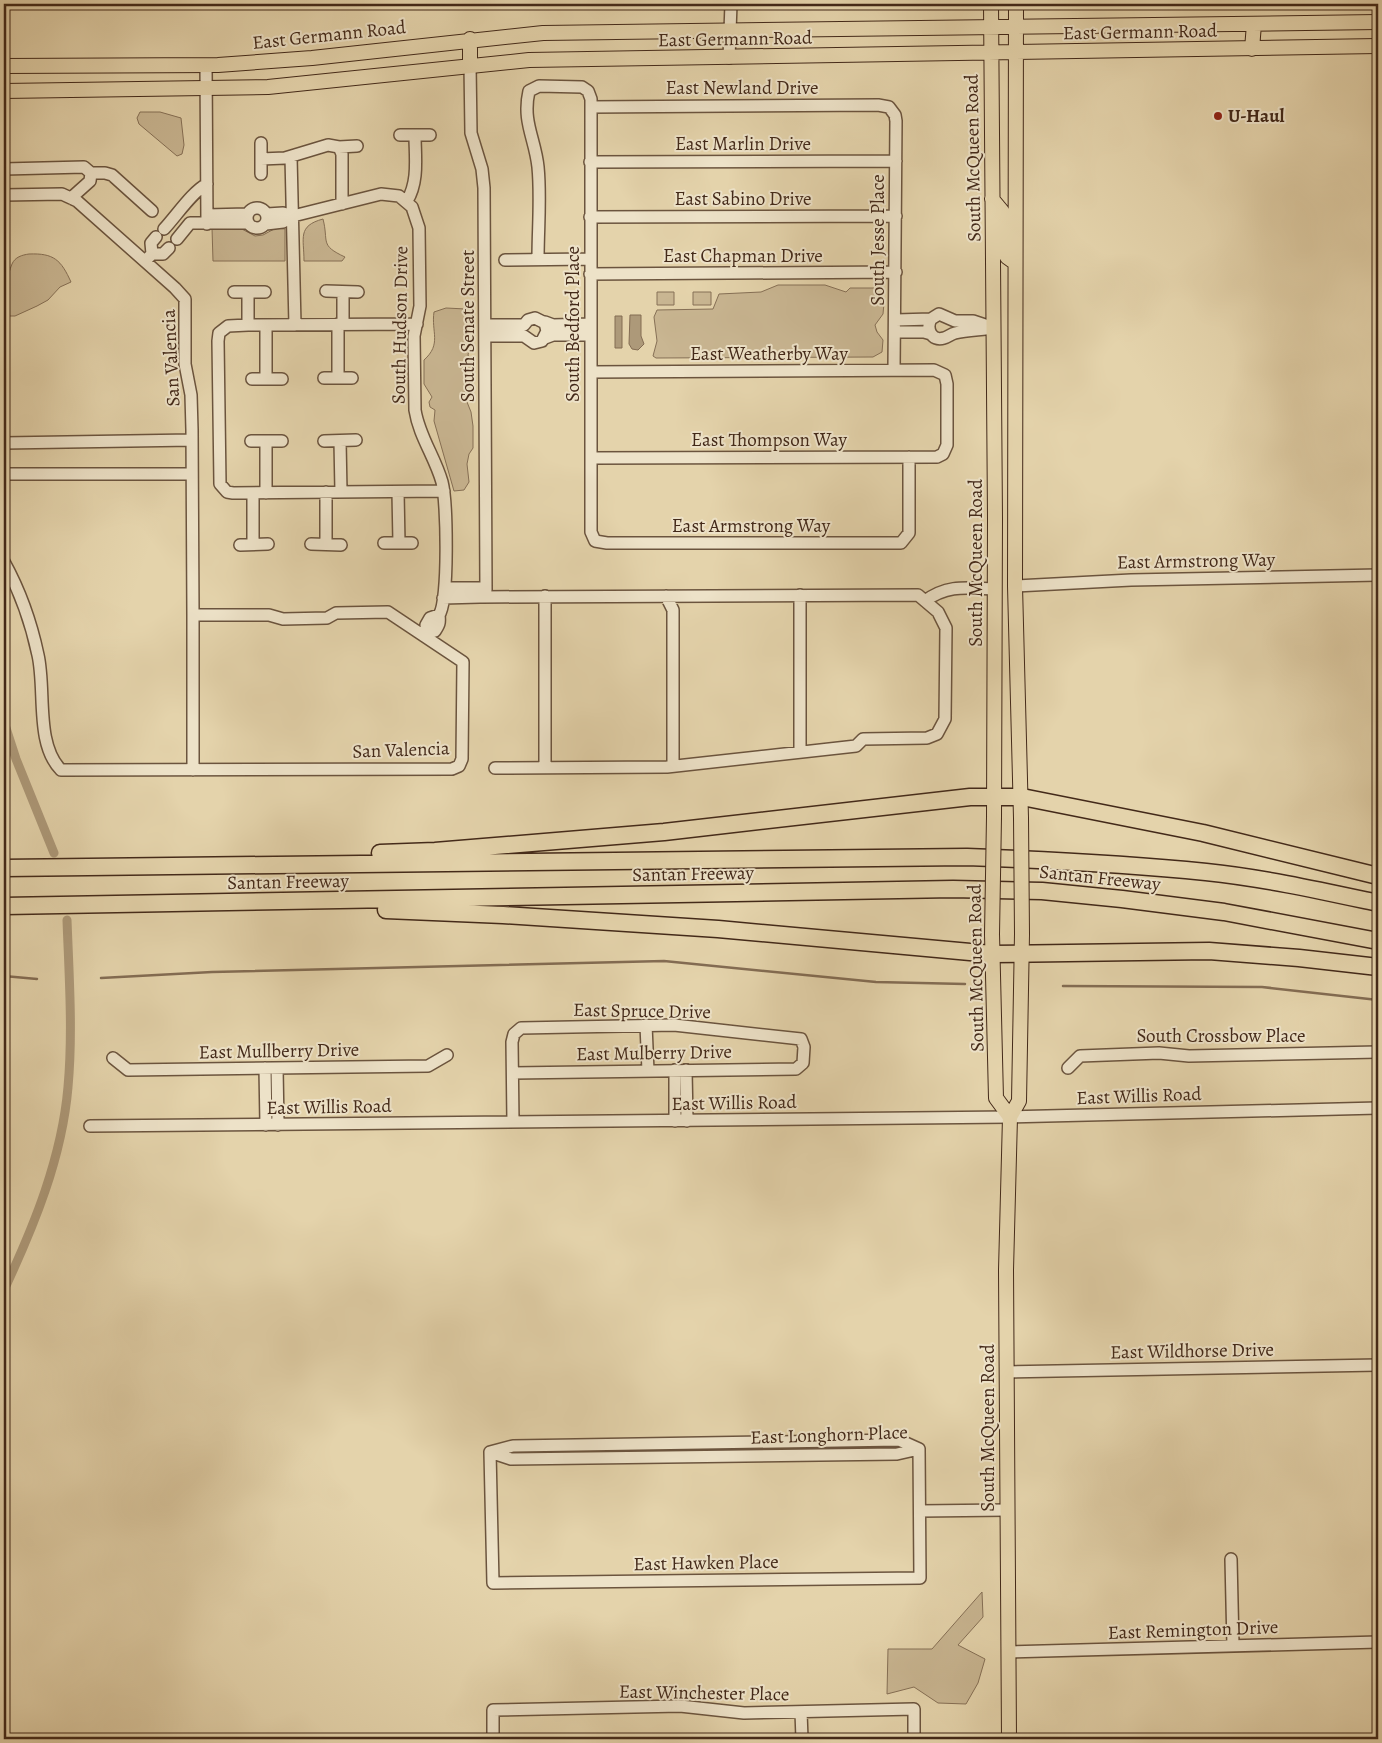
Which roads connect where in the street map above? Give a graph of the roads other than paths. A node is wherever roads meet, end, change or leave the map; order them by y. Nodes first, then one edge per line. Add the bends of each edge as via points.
1 (731, 4) edge
2 (991, 4) edge
3 (1016, 4) edge
4 (1378, 22) edge
5 (1254, 24) junction
6 (991, 28) junction
7 (1017, 28) junction
8 (728, 31) junction
9 (470, 39) junction
10 (1378, 46) edge
11 (1252, 49) junction
12 (1017, 53) junction
13 (990, 54) junction
14 (729, 58) junction
15 (206, 65) junction
16 (470, 65) junction
17 (4, 66) edge
18 (205, 89) junction
19 (4, 91) edge
20 (591, 107) junction
21 (892, 110) joint
22 (400, 135) dead end
23 (415, 135) junction
24 (430, 135) dead end
25 (261, 142) dead end
26 (339, 146) junction
27 (357, 146) dead end
28 (291, 157) junction
29 (261, 159) junction
30 (896, 161) junction
31 (590, 162) junction
32 (4, 169) edge
33 (91, 173) junction
34 (261, 174) dead end
35 (207, 184) junction
36 (4, 195) edge
37 (71, 198) junction
38 (992, 199) junction
39 (407, 201) junction
40 (342, 204) junction
41 (152, 211) dead end
42 (293, 216) junction
43 (896, 216) junction
44 (175, 217) junction
45 (590, 217) junction
46 (207, 219) junction
47 (247, 219) junction
48 (266, 219) junction
49 (186, 228) junction
50 (148, 258) junction
51 (538, 259) junction
52 (590, 259) junction
53 (505, 260) dead end
54 (1014, 262) junction
55 (896, 272) junction
56 (590, 274) junction
57 (234, 292) dead end
58 (248, 292) junction
59 (265, 292) dead end
60 (326, 292) dead end
61 (342, 292) junction
62 (358, 292) dead end
63 (931, 319) junction
64 (544, 322) junction
65 (248, 324) junction
66 (266, 324) junction
67 (340, 324) junction
68 (417, 324) junction
69 (295, 325) junction
70 (896, 326) junction
71 (994, 328) junction
72 (1014, 328) junction
73 (485, 330) junction
74 (590, 330) junction
75 (931, 334) junction
76 (545, 338) junction
77 (894, 370) junction
78 (591, 372) junction
79 (266, 378) junction
80 (324, 378) dead end
81 (338, 378) junction
82 (352, 378) dead end
83 (252, 379) dead end
84 (282, 379) dead end
85 (192, 440) junction
86 (356, 440) dead end
87 (251, 441) dead end
88 (266, 441) junction
89 (282, 441) dead end
90 (324, 441) dead end
91 (340, 441) junction
92 (4, 443) edge
93 (945, 451) joint
94 (909, 457) junction
95 (591, 458) junction
96 (4, 474) edge
97 (192, 474) junction
98 (444, 491) junction
99 (266, 492) junction
100 (326, 492) junction
101 (341, 492) junction
102 (398, 492) junction
103 (254, 493) junction
104 (596, 541) joint
105 (384, 543) dead end
106 (399, 543) junction
107 (412, 543) dead end
108 (254, 544) junction
109 (268, 544) dead end
110 (311, 544) dead end
111 (326, 544) junction
112 (240, 545) dead end
113 (341, 545) dead end
114 (4, 562) edge
115 (1378, 575) edge
116 (1015, 586) junction
117 (994, 588) junction
118 (484, 592) junction
119 (444, 593) junction
120 (800, 595) junction
121 (545, 596) junction
122 (666, 596) junction
123 (925, 601) junction
124 (193, 615) junction
125 (426, 634) junction
126 (800, 752) junction
127 (674, 766) junction
128 (495, 768) dead end
129 (545, 768) junction
130 (193, 770) junction
131 (993, 797) junction
132 (1022, 797) junction
133 (221, 866) junction
134 (4, 868) edge
135 (1378, 876) edge
136 (1378, 904) edge
137 (4, 906) edge
138 (92, 906) junction
139 (1378, 941) edge
140 (992, 954) junction
141 (1023, 955) junction
142 (1378, 967) edge
143 (646, 1025) junction
144 (1378, 1052) edge
145 (447, 1055) dead end
146 (113, 1058) dead end
147 (265, 1068) junction
148 (277, 1068) junction
149 (1068, 1068) dead end
150 (796, 1069) joint
151 (680, 1070) junction
152 (648, 1071) junction
153 (513, 1073) junction
154 (271, 1093) junction
155 (1378, 1108) edge
156 (1010, 1117) junction
157 (681, 1121) junction
158 (513, 1122) junction
159 (272, 1125) junction
160 (90, 1126) dead end
161 (1378, 1365) edge
162 (1006, 1372) junction
163 (861, 1441) junction
164 (782, 1442) junction
165 (698, 1443) junction
166 (618, 1444) junction
167 (539, 1445) junction
168 (919, 1449) junction
169 (490, 1452) junction
170 (862, 1454) junction
171 (782, 1455) junction
172 (699, 1456) junction
173 (540, 1458) junction
174 (618, 1458) junction
175 (1007, 1510) junction
176 (920, 1511) junction
177 (1231, 1559) dead end
178 (1378, 1642) edge
179 (1233, 1646) junction
180 (1009, 1652) junction
181 (801, 1712) junction
182 (493, 1739) edge
183 (802, 1739) edge
184 (914, 1739) edge
185 (1009, 1739) edge

1 - 8 street
2 - 6 main road, South McQueen Road
3 - 7 main road, South McQueen Road
4 - 5 main road, East Germann Road
5 - 7 main road, East Germann Road
5 - 11 main road
6 - 7 main road, East Germann Road
6 - 8 main road, East Germann Road
6 - 13 main road, South McQueen Road
7 - 12 main road, South McQueen Road
8 - 9 main road, East Germann Road via 543,33
8 - 14 street
9 - 15 main road, East Germann Road via 312,58
9 - 16 main road
10 - 11 main road, East Germann Road
11 - 12 main road, East Germann Road
12 - 13 main road, East Germann Road
12 - 54 main road, South McQueen Road
13 - 14 main road, East Germann Road
13 - 38 main road, South McQueen Road
14 - 16 main road, East Germann Road via 529,60
15 - 17 main road, East Germann Road
15 - 18 street
16 - 18 main road, East Germann Road via 320,83
16 - 73 street, South Senate Street via 471,134 484,188
18 - 19 main road, East Germann Road
18 - 35 street
20 - 21 street, East Newland Drive via 878,105
20 - 31 street, South Bedford Place
20 - 51 street via 588,91 582,86 534,86 529,91 527,120 538,167
21 - 30 street, South Jesse Place via 896,122
22 - 23 street
23 - 24 street
23 - 39 street via 415,175 412,194
25 - 29 street
26 - 27 street
26 - 28 street
26 - 40 street via 342,154
28 - 29 street
28 - 42 street
29 - 34 street
30 - 31 street, East Marlin Drive
30 - 43 street, South Jesse Place
31 - 45 street, South Bedford Place
32 - 33 street via 84,167
33 - 37 street via 90,181
33 - 41 street via 105,172 112,176
35 - 44 street via 197,189
35 - 46 street
36 - 37 street via 62,194
37 - 50 street, San Valencia
38 - 54 main road via 1002,211 1004,252
38 - 71 main road, South McQueen Road
39 - 40 street via 390,194 380,194
39 - 68 street, South Hudson Drive via 416,214 419,228 420,306
40 - 42 street
42 - 48 street via 284,222
42 - 69 street
43 - 45 street, East Sabino Drive
43 - 55 street, South Jesse Place
44 - 49 street
44 - 50 street via 151,243
45 - 52 street, South Bedford Place
46 - 47 street
46 - 49 street
47 - 48 street via 257,228
47 - 48 street via 255,208 262,209
49 - 50 street via 163,254
50 - 85 street, San Valencia via 185,300 185,364 191,395
51 - 52 street
51 - 53 street
52 - 56 street, South Bedford Place
54 - 72 main road, South McQueen Road
55 - 56 street, East Chapman Drive
55 - 70 street, South Jesse Place
56 - 74 street, South Bedford Place
57 - 58 street
58 - 59 street
58 - 65 street
60 - 61 street
61 - 62 street
61 - 67 street
63 - 70 street
63 - 71 street via 944,314 955,321 973,321
63 - 75 street via 928,327
64 - 73 street via 535,318 524,325
64 - 74 street
64 - 76 street via 548,331
65 - 66 street
65 - 103 street via 228,326 219,332 219,478 227,492
66 - 69 street
66 - 79 street
67 - 68 street
67 - 69 street
67 - 81 street
68 - 98 street, South Hudson Drive via 414,336 415,410
70 - 75 street
70 - 77 street, South Jesse Place
71 - 72 main road
71 - 75 street via 955,333 941,339
71 - 117 main road, South McQueen Road
72 - 116 main road, South McQueen Road
73 - 76 street via 524,336 534,343
73 - 118 street, South Senate Street
74 - 76 street
74 - 78 street, South Bedford Place
77 - 78 street, East Weatherby Way
77 - 93 street, East Weatherby Way via 934,370 945,375 948,384
78 - 95 street, South Bedford Place
79 - 83 street
79 - 84 street
80 - 81 street
81 - 82 street
85 - 92 street
85 - 97 street, San Valencia
86 - 91 street
87 - 88 street
88 - 89 street
88 - 99 street
90 - 91 street
91 - 101 street
93 - 94 street, East Thompson Way via 937,457
94 - 95 street, East Thompson Way
94 - 104 street, East Armstrong Way via 910,530 906,540 895,544 607,544
95 - 104 street, South Bedford Place via 591,532
96 - 97 street
97 - 124 street, San Valencia
98 - 102 street
98 - 119 street, South Hudson Drive
99 - 100 street
99 - 103 street
100 - 101 street
100 - 111 street
101 - 102 street
102 - 106 street
103 - 108 street
105 - 106 street
106 - 107 street
108 - 109 street
108 - 112 street
110 - 111 street
111 - 113 street
114 - 130 street, San Valencia via 17,586 39,657 43,717 52,760 62,770
115 - 116 street, East Armstrong Way
116 - 117 main road
116 - 132 main road, South McQueen Road
117 - 123 street via 949,588
117 - 131 main road, South McQueen Road
118 - 119 street
118 - 121 street
119 - 125 street via 440,624
120 - 122 street
120 - 123 street via 918,595
120 - 126 street
121 - 122 street
121 - 129 street
122 - 127 street via 672,610
123 - 126 street via 938,612 946,628 945,719 937,734 927,738 863,739 856,746
124 - 125 street, San Valencia via 269,615 284,619 388,612
124 - 130 street, San Valencia
125 - 130 street, San Valencia via 463,662 464,754 459,766 452,769
126 - 127 street
127 - 129 street
128 - 129 street
131 - 132 highway
131 - 133 highway via 654,833 435,851 294,857
131 - 140 main road, South McQueen Road, bridge
132 - 135 highway via 1203,833
132 - 141 main road, South McQueen Road, bridge
133 - 134 highway, Santan Freeway
133 - 136 highway, Santan Freeway via 968,857 1206,872
137 - 138 highway, Santan Freeway
138 - 139 highway, Santan Freeway via 953,889 1042,891 1224,912
138 - 140 highway via 437,911 816,937
140 - 141 highway
140 - 156 main road, South McQueen Road via 996,1098
141 - 142 highway via 1209,951
141 - 156 main road, South McQueen Road via 1019,1102
143 - 150 street, East Spruce Drive via 801,1039 803,1063
143 - 152 street
143 - 153 street, East Spruce Drive via 520,1028 514,1034
144 - 149 street, South Crossbow Place via 1080,1056
145 - 148 street, East Mullberry Drive via 428,1066
146 - 147 street, East Mullberry Drive via 128,1070
147 - 148 street, East Mullberry Drive
147 - 154 street
148 - 154 street
150 - 151 street, East Mulberry Drive
151 - 152 street, East Mulberry Drive
151 - 157 street
152 - 153 street, East Mulberry Drive
153 - 158 street
154 - 159 street
155 - 156 street, East Willis Road
156 - 157 street, East Willis Road
156 - 162 main road, South McQueen Road
157 - 158 street, East Willis Road
158 - 159 street, East Willis Road
159 - 160 street, East Willis Road
161 - 162 street, East Wildhorse Drive
162 - 175 main road, South McQueen Road
163 - 164 street, East Longhorn Place
163 - 168 street, East Longhorn Place via 899,1440
163 - 170 street
164 - 165 street, East Longhorn Place
164 - 171 street
165 - 166 street, East Longhorn Place
165 - 172 street
166 - 167 street, East Longhorn Place
166 - 174 street
167 - 169 street, East Longhorn Place via 513,1446
167 - 173 street
168 - 170 street, East Longhorn Place via 897,1454
168 - 176 street
169 - 173 street, East Longhorn Place via 511,1459
169 - 176 street, East Hawken Place via 493,1583 920,1578
170 - 171 street, East Longhorn Place
171 - 172 street, East Longhorn Place
172 - 174 street, East Longhorn Place
173 - 174 street, East Longhorn Place
175 - 176 street
175 - 180 main road, South McQueen Road
177 - 179 street
178 - 179 street, East Remington Drive
179 - 180 street, East Remington Drive
180 - 185 main road, South McQueen Road
181 - 182 street, East Winchester Place via 744,1713 680,1706 493,1710
181 - 183 street
181 - 184 street, East Winchester Place via 914,1709

